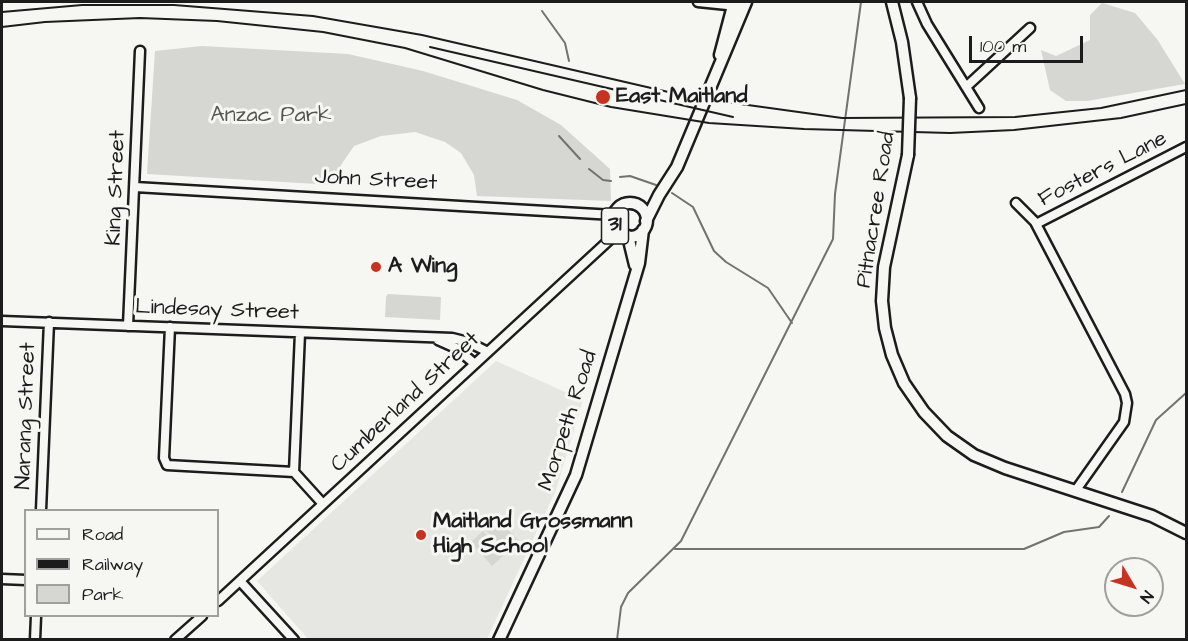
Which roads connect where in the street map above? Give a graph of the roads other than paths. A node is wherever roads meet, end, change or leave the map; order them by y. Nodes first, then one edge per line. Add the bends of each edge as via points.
1 (698, 2) edge
2 (892, 2) edge
3 (917, 2) edge
4 (739, 4) edge
5 (1030, 28) dead end
6 (140, 51) dead end
7 (966, 87) junction
8 (979, 108) dead end
9 (1186, 147) edge
10 (135, 187) junction
11 (659, 195) junction
12 (631, 203) junction
13 (1016, 203) dead end
14 (614, 215) junction
15 (1036, 224) junction
16 (645, 226) junction
17 (623, 234) junction
18 (634, 275) junction
19 (2, 321) edge
20 (49, 322) junction
21 (128, 326) junction
22 (170, 327) junction
23 (300, 333) junction
24 (431, 339) junction
25 (488, 352) junction
26 (475, 364) junction
27 (294, 472) junction
28 (1076, 490) junction
29 (323, 504) junction
30 (41, 509) edge
31 (1186, 533) edge
32 (2, 579) edge
33 (24, 580) edge
34 (240, 581) junction
35 (219, 600) edge
36 (36, 617) edge
37 (200, 617) edge
38 (35, 639) edge
39 (175, 639) edge
40 (294, 639) edge
41 (499, 639) edge

1 - 4 street
2 - 28 main road, Pitnacree Road, bridge via 910,98 908,155 884,267 882,301 892,355 904,383 924,412 974,455
3 - 7 street
4 - 11 main road, 31 via 678,167
5 - 7 street
6 - 10 street, King Street
7 - 8 street
9 - 15 street, Fosters Lane
10 - 14 street, John Street
10 - 21 street, King Street
11 - 12 main road, 31
11 - 16 main road, 31
12 - 14 main road, 31 via 621,206
12 - 16 main road, 31 via 644,210
13 - 15 street
14 - 17 main road, 31 via 614,223
15 - 28 street via 1127,403 1124,422
16 - 17 main road, 31
16 - 18 main road, Morpeth Road / 31
17 - 18 main road, Morpeth Road / 31 via 634,254
17 - 25 street, Cumberland Street
18 - 41 main road, Morpeth Road / 31 via 576,475
19 - 20 street, Lindesay Street
20 - 21 street, Lindesay Street
20 - 30 street, Narang Street
21 - 22 street, Lindesay Street
22 - 23 street, Lindesay Street
22 - 27 street via 164,458 167,465
23 - 24 street, Lindesay Street
23 - 27 street
24 - 25 street, Lindesay Street via 460,339
24 - 26 street, Lindesay Street via 456,348
25 - 26 street, Cumberland Street
26 - 29 street, Cumberland Street
27 - 29 street
28 - 31 main road, Pitnacree Road via 1152,516
29 - 34 street, Cumberland Street
32 - 33 street
34 - 35 street, Cumberland Street
34 - 40 street
36 - 38 street
37 - 39 street

